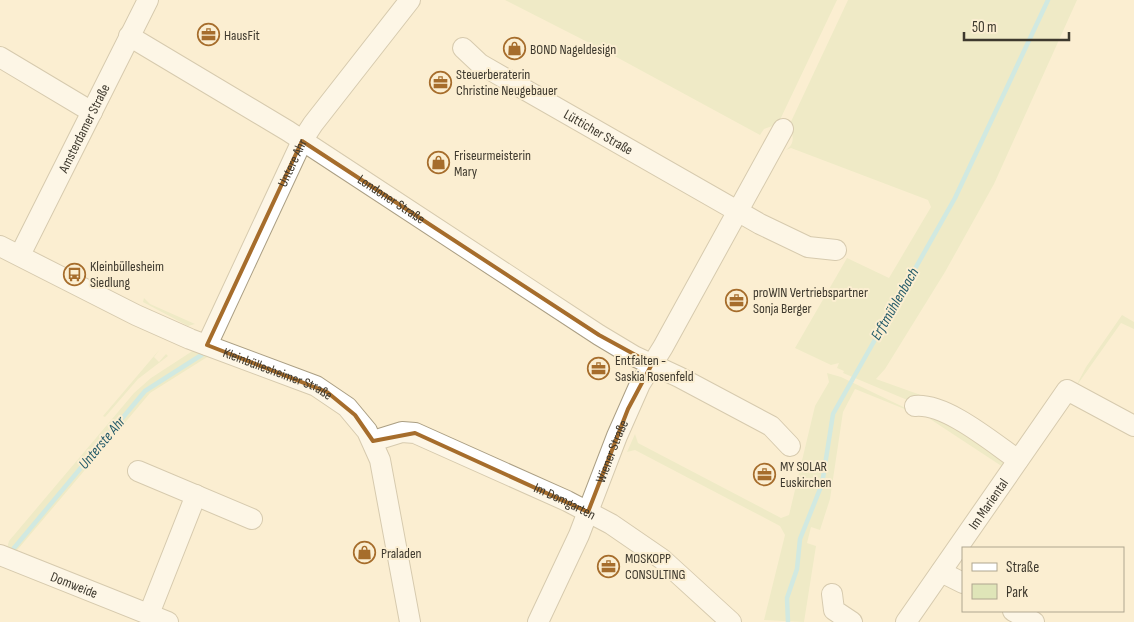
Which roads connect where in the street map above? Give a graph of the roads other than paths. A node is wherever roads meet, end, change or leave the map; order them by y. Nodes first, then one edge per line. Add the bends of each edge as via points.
1 (148, 0) edge
2 (410, 0) edge
3 (129, 36) junction
4 (463, 48) dead end
5 (0, 57) edge
6 (92, 112) junction
7 (782, 129) dead end
8 (302, 140) junction
9 (739, 210) junction
10 (0, 246) edge
11 (836, 250) dead end
12 (20, 256) junction
13 (207, 345) junction
14 (652, 364) junction
15 (915, 406) dead end
16 (1134, 426) edge
17 (373, 441) junction
18 (790, 446) dead end
19 (1018, 460) junction
20 (138, 471) dead end
21 (196, 495) junction
22 (588, 512) junction
23 (252, 519) dead end
24 (0, 555) edge
25 (941, 572) junction
26 (962, 582) edge
27 (832, 594) dead end
28 (1015, 612) edge
29 (148, 614) junction
30 (168, 622) edge
31 (410, 622) edge
32 (538, 622) edge
33 (731, 622) edge
34 (852, 622) edge
35 (906, 622) edge
36 (1034, 622) edge

1 - 3 street, Amsterdamer Straße
2 - 8 street, Untere Ahr
3 - 6 street, Amsterdamer Straße
3 - 8 street, Londoner Straße
4 - 9 street, Lütticher Straße via 480,64
5 - 6 street
6 - 12 street, Amsterdamer Straße
7 - 9 street, Wiener Straße
8 - 13 street, Untere Ahr
8 - 14 street, Londoner Straße via 599,335
9 - 11 street via 808,247
9 - 14 street, Wiener Straße
10 - 12 street, Kleinbüllesheimer Straße
12 - 13 street, Kleinbüllesheimer Straße via 114,305
13 - 17 street, Kleinbüllesheimer Straße via 327,392 355,415
14 - 18 street via 771,426
14 - 22 street, Wiener Straße via 628,409
15 - 19 street via 924,405 946,413
16 - 19 street, Im Mariental via 1068,390
17 - 22 street, Im Domgarten via 402,432 415,432
17 - 31 street, Kleinbüllesheimer Straße via 383,473
19 - 25 street, Im Mariental
20 - 21 street
21 - 23 street
21 - 29 street
22 - 32 street, Wiener Straße
22 - 33 street, Im Domgarten via 662,559
24 - 29 street, Domweide
25 - 26 street
25 - 35 street, Im Mariental
27 - 34 street via 834,610
28 - 36 street
29 - 30 street, Domweide

